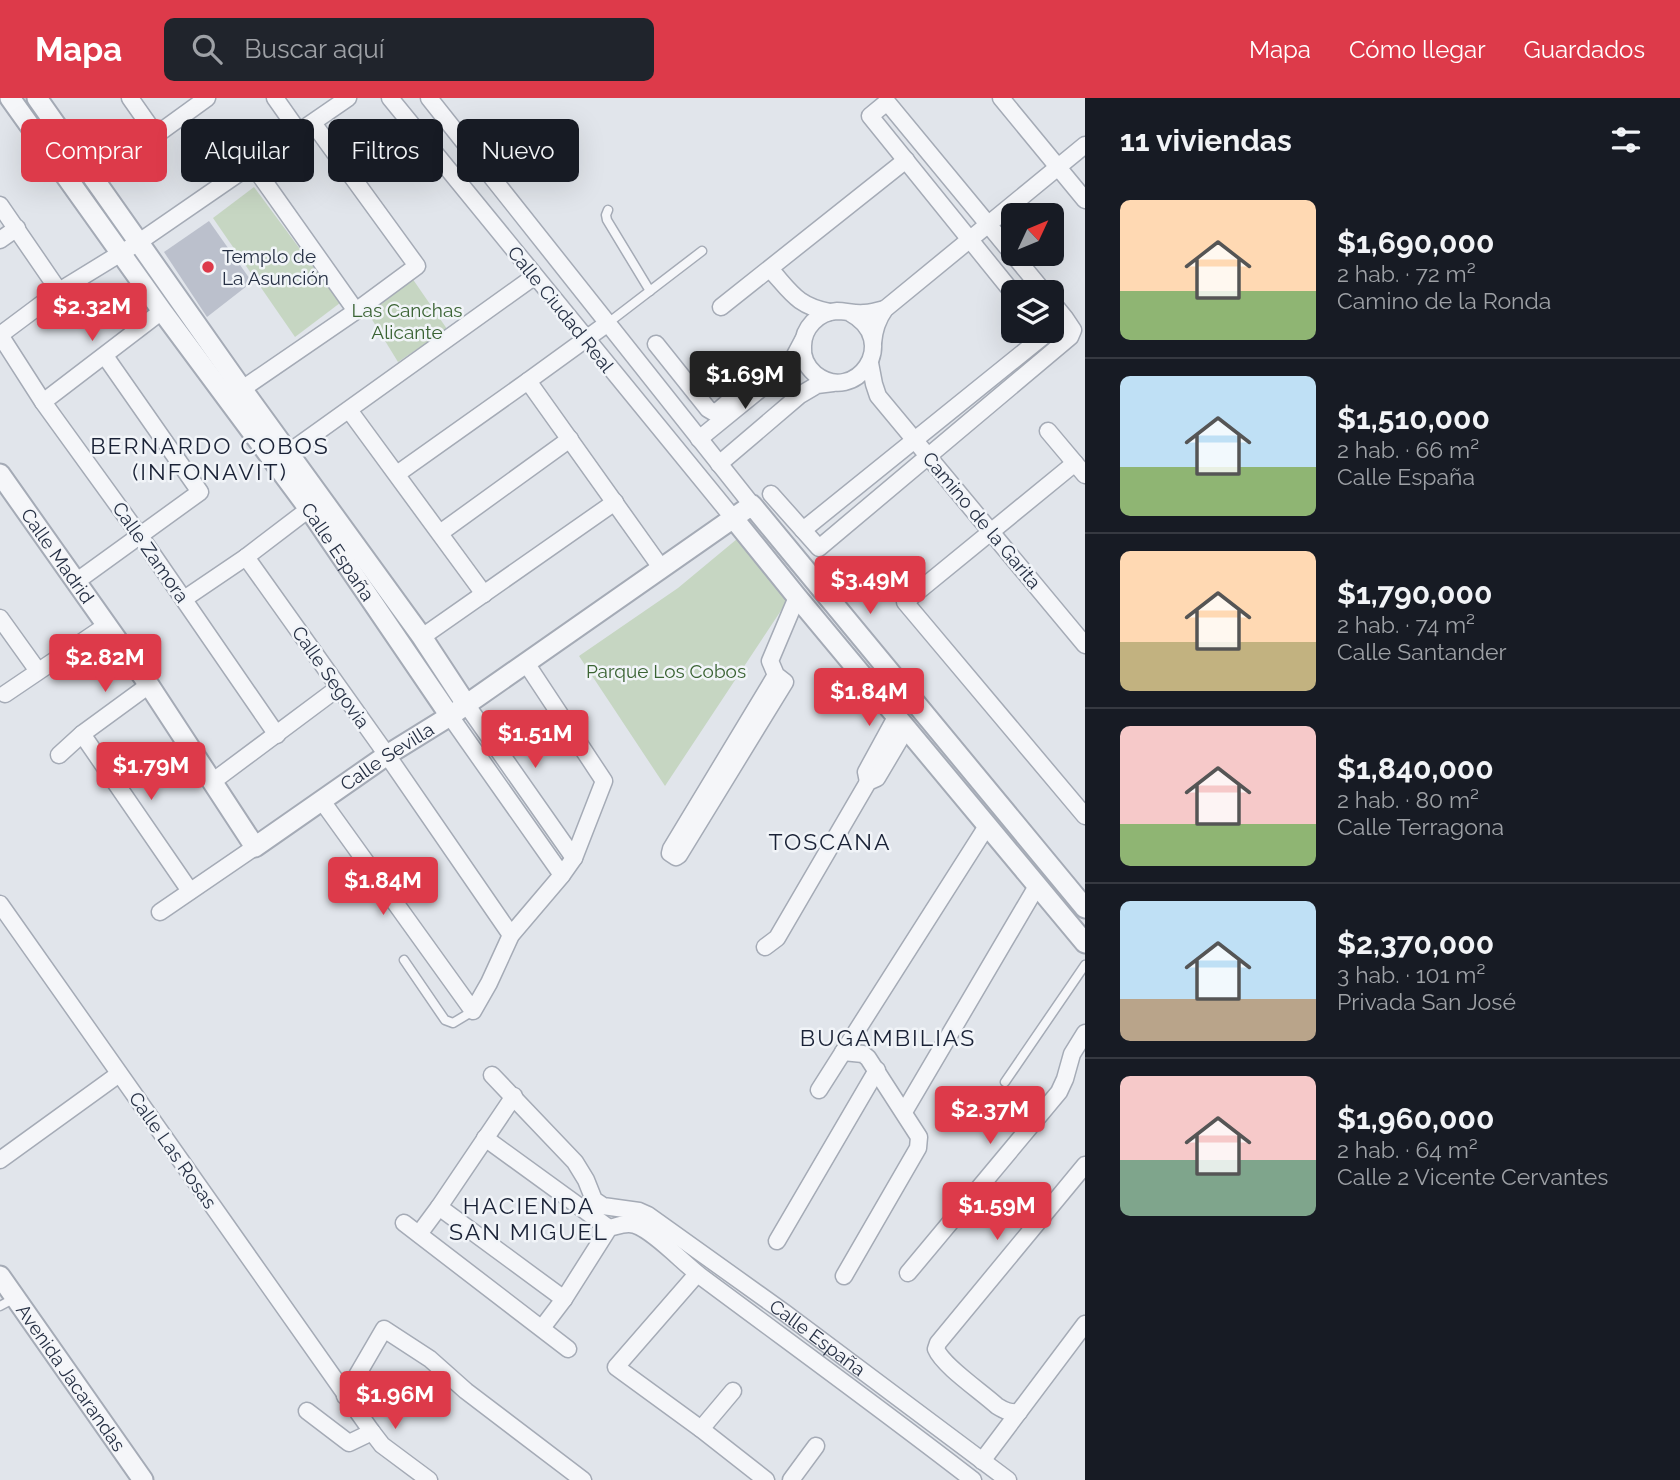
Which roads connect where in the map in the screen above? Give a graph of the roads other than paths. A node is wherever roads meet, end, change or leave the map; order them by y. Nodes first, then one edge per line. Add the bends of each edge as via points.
1 (10, 98) edge
2 (37, 98) edge
3 (130, 98) edge
4 (207, 98) edge
5 (275, 98) edge
6 (348, 98) edge
7 (390, 98) edge
8 (429, 98) edge
9 (1001, 98) edge
10 (52, 119) edge
11 (145, 119) edge
12 (297, 119) edge
13 (314, 121) edge
14 (167, 127) edge
15 (314, 137) edge
16 (1085, 145) edge
17 (906, 160) junction
18 (1058, 167) junction
19 (95, 182) edge
20 (225, 182) edge
21 (264, 182) edge
22 (1085, 200) edge
23 (0, 205) edge
24 (608, 210) dead end
25 (986, 224) junction
26 (17, 228) junction
27 (969, 239) junction
28 (0, 240) edge
29 (139, 242) junction
30 (702, 251) dead end
31 (121, 252) junction
32 (771, 269) junction
33 (535, 276) junction
34 (1002, 280) edge
35 (1034, 280) edge
36 (59, 291) junction
37 (650, 291) junction
38 (797, 300) junction
39 (721, 307) dead end
40 (885, 309) junction
41 (162, 311) junction
42 (356, 311) junction
43 (830, 312) junction
44 (850, 313) junction
45 (1064, 316) edge
46 (608, 323) junction
47 (0, 335) edge
48 (804, 336) junction
49 (586, 339) junction
50 (1064, 342) edge
51 (873, 343) junction
52 (1032, 343) edge
53 (1054, 343) edge
54 (1063, 343) edge
55 (656, 344) dead end
56 (1058, 348) junction
57 (105, 356) junction
58 (870, 363) junction
59 (528, 381) junction
60 (840, 382) junction
61 (768, 383) junction
62 (234, 394) junction
63 (878, 396) junction
64 (43, 402) junction
65 (349, 410) junction
66 (718, 424) junction
67 (1048, 431) dead end
68 (569, 439) junction
69 (699, 439) junction
70 (915, 440) junction
71 (738, 448) junction
72 (281, 457) junction
73 (929, 457) junction
74 (719, 464) junction
75 (1080, 469) edge
76 (0, 474) edge
77 (397, 474) junction
78 (771, 494) dead end
79 (615, 502) junction
80 (752, 505) junction
81 (309, 509) junction
82 (734, 519) junction
83 (803, 530) junction
84 (991, 532) junction
85 (440, 533) junction
86 (140, 536) junction
87 (246, 556) junction
88 (662, 569) junction
89 (77, 581) junction
90 (484, 594) junction
91 (797, 597) junction
92 (184, 599) junction
93 (0, 618) edge
94 (107, 625) junction
95 (422, 637) junction
96 (1085, 645) edge
97 (526, 663) junction
98 (38, 671) junction
99 (895, 678) junction
100 (149, 685) junction
101 (338, 688) junction
102 (876, 692) junction
103 (5, 694) dead end
104 (458, 710) junction
105 (902, 723) junction
106 (82, 734) junction
107 (277, 735) junction
108 (59, 755) dead end
109 (387, 755) junction
110 (717, 781) dead end
111 (212, 782) junction
112 (322, 801) junction
113 (1085, 816) edge
114 (987, 826) junction
115 (255, 847) junction
116 (574, 858) junction
117 (562, 876) junction
118 (1037, 886) junction
119 (190, 891) junction
120 (0, 904) edge
121 (1085, 908) edge
122 (160, 912) dead end
123 (1081, 931) edge
124 (510, 935) junction
125 (765, 947) dead end
126 (404, 960) dead end
127 (1085, 965) edge
128 (473, 1011) junction
129 (1085, 1033) edge
130 (843, 1052) junction
131 (877, 1070) junction
132 (119, 1073) junction
133 (492, 1075) dead end
134 (1005, 1082) dead end
135 (819, 1090) dead end
136 (514, 1096) junction
137 (904, 1112) junction
138 (485, 1138) junction
139 (0, 1160) edge
140 (1085, 1165) edge
141 (590, 1206) junction
142 (439, 1208) junction
143 (618, 1221) junction
144 (404, 1223) dead end
145 (419, 1234) junction
146 (777, 1241) dead end
147 (908, 1273) dead end
148 (697, 1274) junction
149 (0, 1276) edge
150 (844, 1276) dead end
151 (564, 1299) junction
152 (7, 1302) edge
153 (1085, 1324) edge
154 (542, 1328) junction
155 (568, 1349) dead end
156 (888, 1390) junction
157 (733, 1391) dead end
158 (345, 1396) junction
159 (876, 1405) junction
160 (307, 1411) dead end
161 (1019, 1412) junction
162 (701, 1429) junction
163 (372, 1432) junction
164 (816, 1446) dead end
165 (982, 1461) junction
166 (580, 1479) edge
167 (143, 1480) edge
168 (429, 1480) edge
169 (766, 1480) edge
170 (791, 1480) edge
171 (973, 1480) edge
172 (1008, 1480) edge

1 - 31 street, Calle España
2 - 10 street, Calle España
3 - 11 street
4 - 14 street
5 - 12 street
6 - 13 street
7 - 33 street, Calle Ciudad Real
8 - 46 street
9 - 18 street
15 - 42 street via 417,266
16 - 18 street
17 - 25 street via 870,116 887,102
17 - 27 street
17 - 32 street
18 - 22 street
18 - 25 street
19 - 29 street, Calle España
20 - 29 street
21 - 42 street
23 - 26 street
24 - 37 lane via 607,220
25 - 27 street
25 - 35 street
26 - 28 street
26 - 36 street
27 - 34 street
27 - 40 street
29 - 31 street
29 - 62 street, Calle España
30 - 37 lane
31 - 36 street
31 - 41 street, Calle España
32 - 38 street
32 - 39 street
33 - 49 street, Calle Ciudad Real
33 - 65 street
36 - 47 street
37 - 46 lane
38 - 43 street
38 - 48 street
40 - 44 street
40 - 51 street
41 - 57 street
41 - 62 street, Calle España
42 - 62 street
43 - 44 street
43 - 48 street via 815,319
44 - 51 street via 866,325
45 - 50 street via 1073,330
46 - 49 street
46 - 69 street
47 - 64 street, Calle Zamora
48 - 60 street via 806,363 824,380
48 - 61 street via 794,357
49 - 59 street
49 - 82 street, Calle Ciudad Real
51 - 58 street
52 - 70 street
53 - 56 street
54 - 56 street
55 - 61 street via 713,412 757,376
56 - 73 street
57 - 64 street
57 - 86 street via 200,492
58 - 60 street via 855,378
58 - 63 street, Camino de la Garita
59 - 68 street
59 - 77 street
60 - 63 street, Camino de la Garita
60 - 71 street via 817,385 800,395
61 - 66 street
62 - 72 street, Calle España
63 - 70 street, Camino de la Garita
64 - 86 street, Calle Zamora
65 - 72 street
65 - 77 street
66 - 69 street
66 - 71 street
67 - 75 street
68 - 79 street
68 - 85 street
69 - 74 street
70 - 73 street, Camino de la Garita
70 - 83 street
71 - 74 street
72 - 81 street, Calle España
72 - 95 street, Calle España
73 - 83 street via 819,548
73 - 84 street, Camino de la Garita
74 - 80 street
75 - 84 street
76 - 89 street, Calle Madrid
77 - 85 street
78 - 83 street
79 - 88 street
79 - 90 street
80 - 82 street, Calle Sevilla
80 - 99 street
81 - 87 street
81 - 104 street, Calle España
82 - 88 street, Calle Sevilla
82 - 91 street
84 - 96 street, Camino de la Garita
84 - 113 street via 905,602
85 - 90 street
86 - 89 street
86 - 92 street, Calle Zamora
87 - 92 street
87 - 101 street, Calle Segovia
88 - 97 street, Calle Sevilla
89 - 94 street, Calle Madrid
90 - 95 street
91 - 102 street
91 - 110 street via 770,661 785,682
92 - 107 street, Calle Zamora
93 - 98 street
94 - 98 street
94 - 100 street, Calle Madrid
95 - 104 street, Calle España
97 - 104 street, Calle Sevilla
97 - 116 street via 604,781
98 - 103 street
99 - 102 street
99 - 121 street
100 - 106 street
100 - 111 street, Calle Madrid
101 - 107 street
101 - 109 street, Calle Segovia
102 - 105 street
104 - 109 street, Calle Sevilla
104 - 116 street, Calle España
104 - 117 street, Calle España
105 - 114 street
105 - 125 street via 866,772 868,782 776,938
106 - 108 street
106 - 119 street
107 - 111 street
109 - 112 street, Calle Sevilla
109 - 124 street, Calle Segovia
111 - 115 street, Calle Madrid
112 - 115 street, Calle Sevilla
112 - 128 street
114 - 118 street
114 - 130 street
115 - 119 street, Calle Sevilla
116 - 117 street
117 - 124 street
118 - 123 street
118 - 137 street
119 - 122 street, Calle Sevilla
120 - 132 street, Calle Las Rosas
124 - 128 street
126 - 128 lane via 445,1020 453,1023
127 - 134 lane
129 - 147 street via 1072,1054 1059,1093
130 - 131 street via 863,1054
130 - 135 street
131 - 137 street
131 - 146 street
132 - 139 street
132 - 158 street, Calle Las Rosas
133 - 136 street
136 - 138 street
136 - 141 street via 575,1162 586,1180
137 - 150 street via 919,1137 918,1149
138 - 141 street
138 - 142 street
140 - 161 street via 936,1349 1005,1411
141 - 143 street via 603,1206
142 - 145 street
142 - 151 street
143 - 148 street, Calle España via 649,1233
143 - 151 street
143 - 156 street, Calle España via 639,1211 648,1215
144 - 145 street
145 - 154 street
148 - 159 street, Calle España
148 - 162 street via 616,1367
149 - 152 street, Avenida Jacarandas
151 - 154 street
152 - 167 street, Avenida Jacarandas
153 - 161 street
154 - 155 street
156 - 159 street
156 - 165 street, Calle España
157 - 162 street
158 - 163 street, Calle Las Rosas
158 - 166 street via 384,1329 430,1359
159 - 171 street, Calle España
160 - 163 street via 349,1443
161 - 165 street
162 - 169 street
163 - 168 street, Calle Las Rosas via 382,1445
164 - 170 street
165 - 172 street, Calle España

